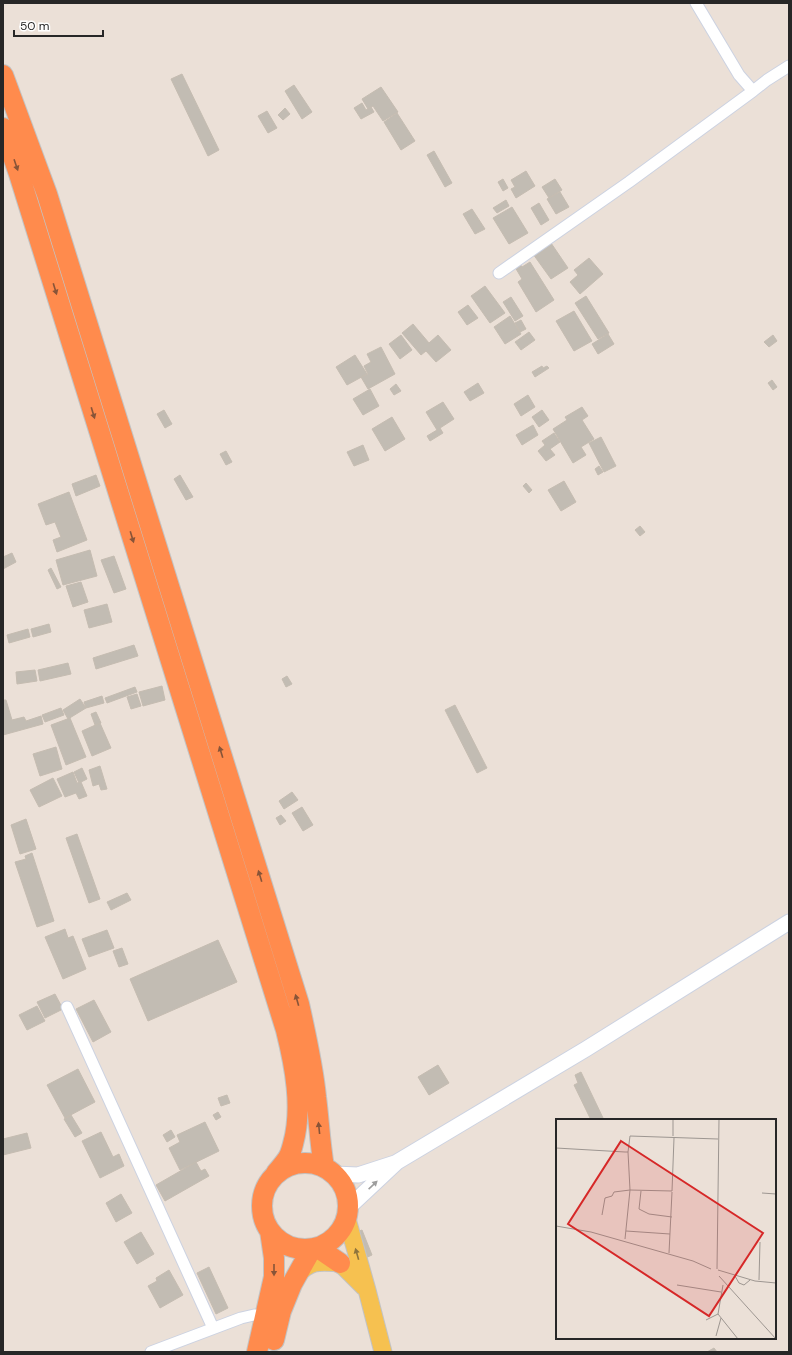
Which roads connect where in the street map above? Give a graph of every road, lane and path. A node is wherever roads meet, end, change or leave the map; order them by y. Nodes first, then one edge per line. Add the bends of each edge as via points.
1 (696, 3) edge
2 (789, 66) edge
3 (3, 75) edge
4 (753, 91) junction
5 (3, 128) edge
6 (499, 273) dead end
7 (789, 922) edge
8 (67, 1007) dead end
9 (397, 1162) junction
10 (329, 1170) junction
11 (276, 1173) junction
12 (348, 1213) junction
13 (270, 1231) junction
14 (315, 1249) junction
15 (340, 1263) junction
16 (297, 1275) junction
17 (367, 1290) junction
18 (266, 1315) junction
19 (213, 1328) junction
20 (151, 1352) edge
21 (257, 1352) edge
22 (271, 1352) edge
23 (383, 1352) edge

1 - 4 street via 739,75
2 - 4 street
10 -> 3 highway via 318,1126 310,1052 299,1004 46,194
4 - 6 street
5 -> 11 highway via 286,1030 292,1056 297,1112 289,1156
7 - 9 main road via 586,1049
8 - 19 street
9 - 10 main road via 358,1175
12 -> 9 main road
10 - 11 highway via 312,1163 299,1163 287,1166
10 - 12 highway via 342,1183 347,1194
11 - 13 highway via 263,1195 264,1220
12 - 14 highway via 341,1232 331,1242
17 -> 12 main road
13 - 14 highway via 288,1246 299,1250
13 -> 18 highway via 274,1277
14 - 15 highway
14 - 16 highway
15 - 16 main road via 313,1263
15 - 17 main road
16 - 22 highway via 281,1311
17 - 23 main road
18 - 19 street via 241,1318
18 - 21 highway
19 - 20 street

